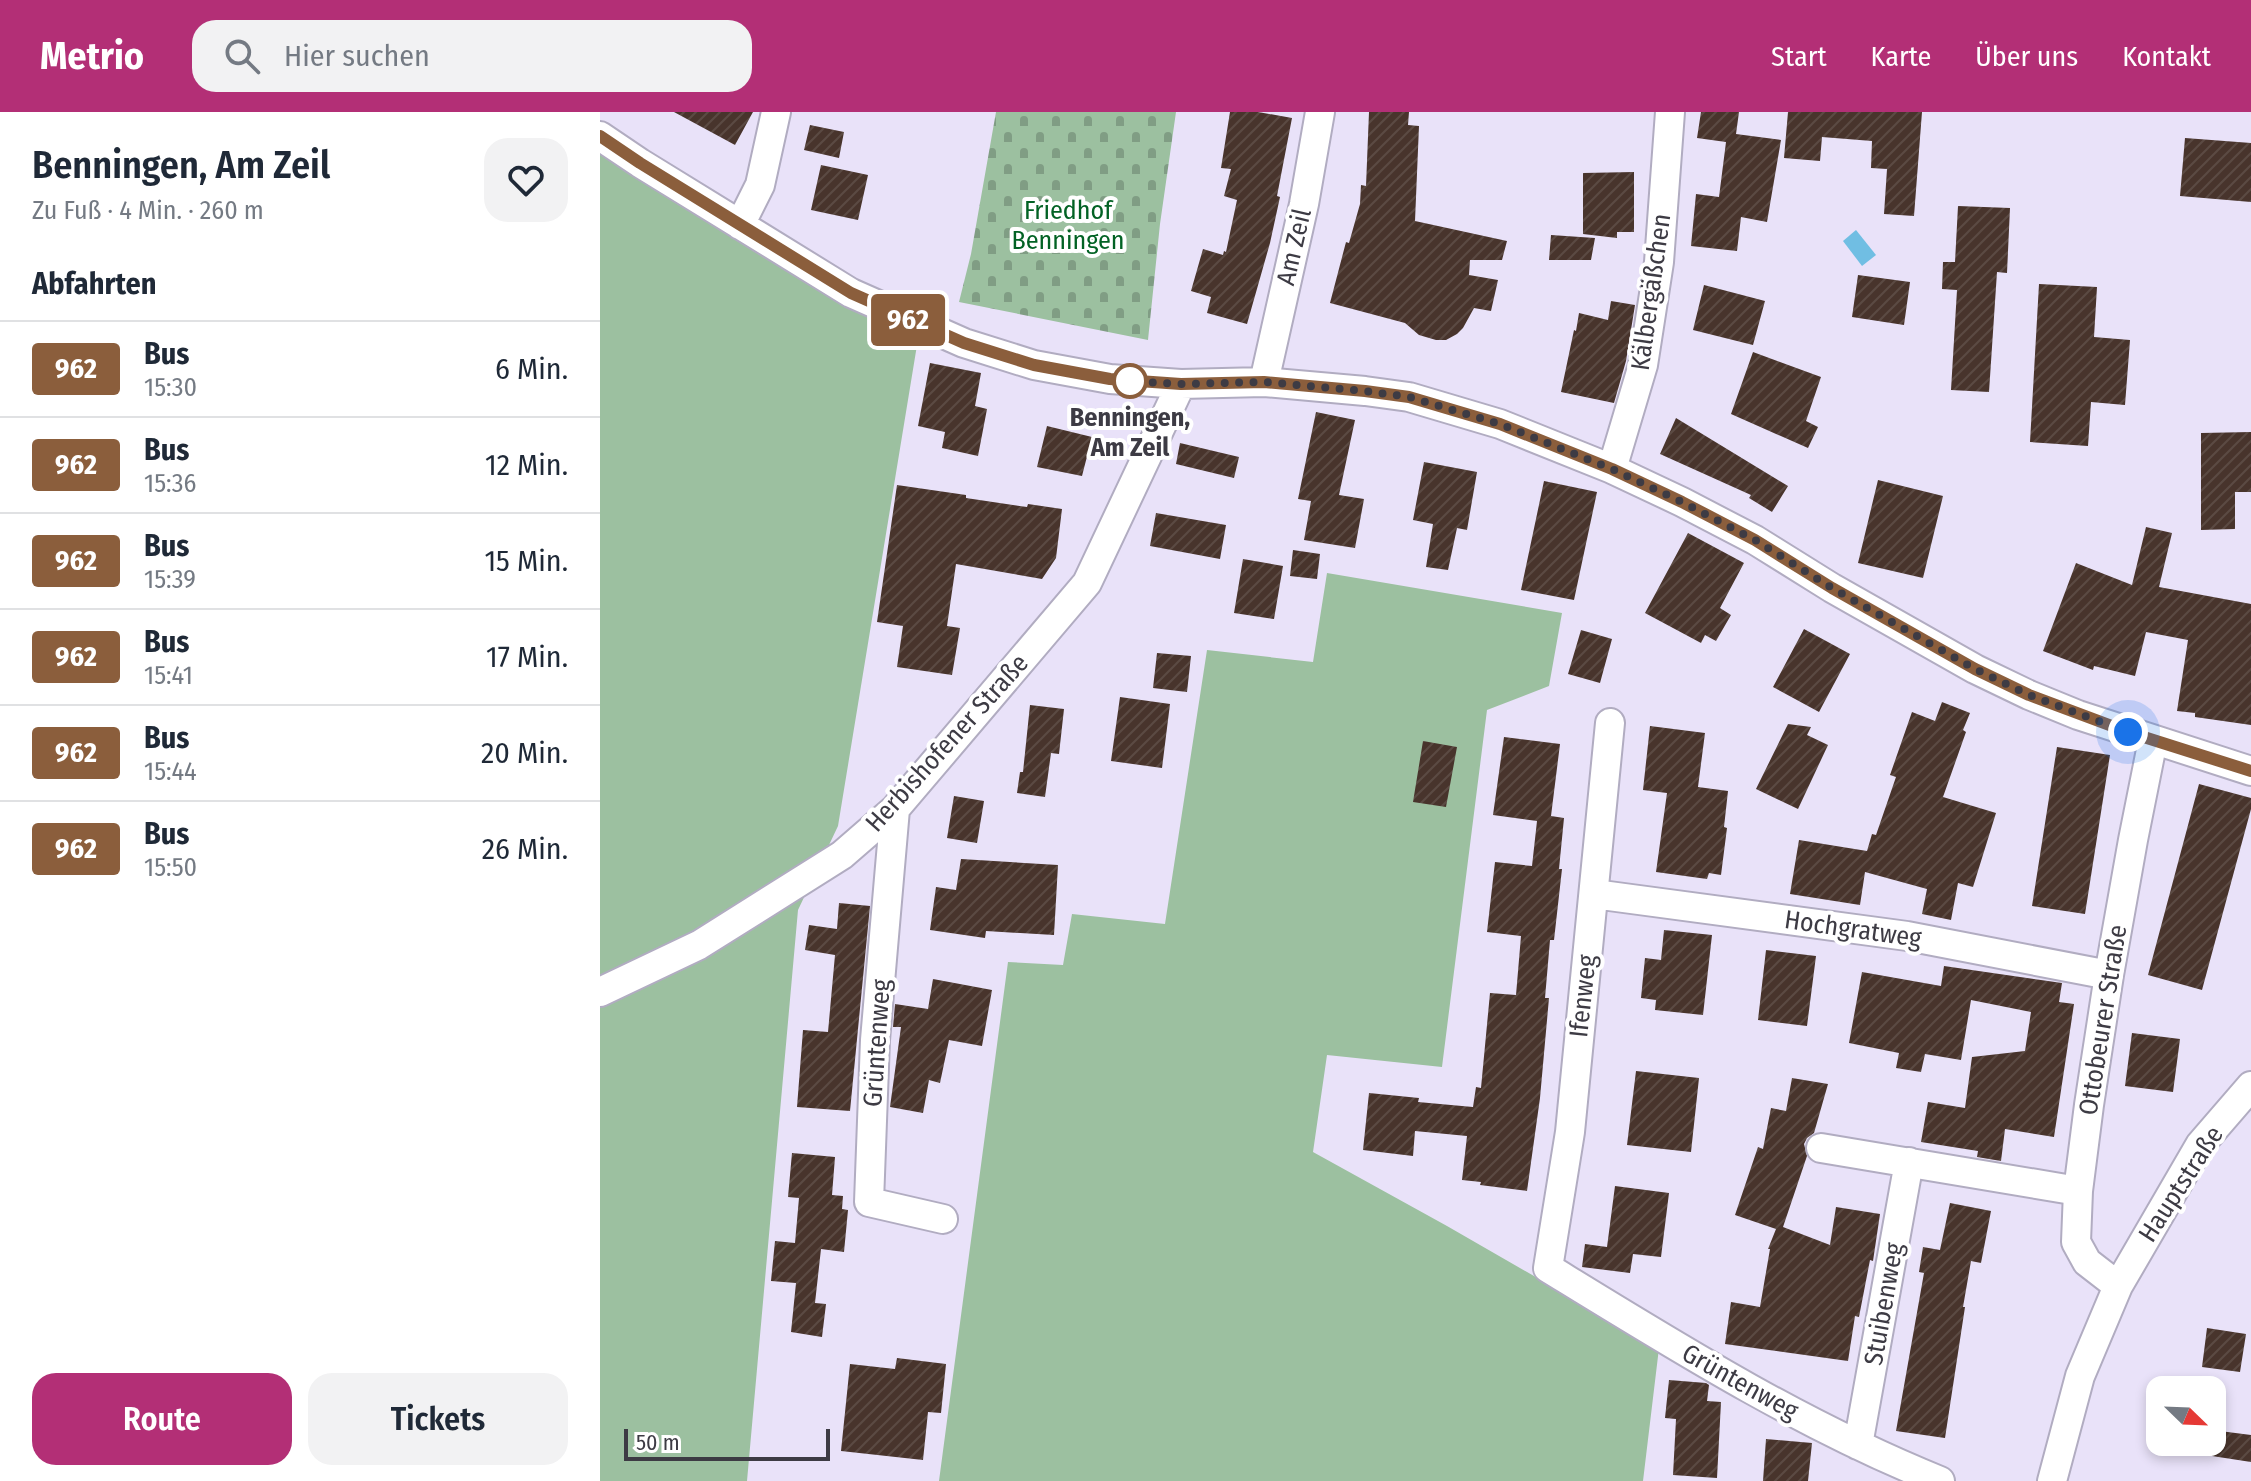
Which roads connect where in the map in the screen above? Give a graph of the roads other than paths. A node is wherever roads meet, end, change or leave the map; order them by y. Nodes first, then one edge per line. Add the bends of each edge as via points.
1 (776, 112) edge
2 (1320, 112) edge
3 (1670, 112) edge
4 (600, 136) edge
5 (740, 225) junction
6 (1264, 382) junction
7 (1181, 384) junction
8 (1612, 469) junction
9 (1610, 723) dead end
10 (2153, 740) junction
11 (2251, 771) edge
12 (895, 809) junction
13 (1594, 894) junction
14 (2109, 975) junction
15 (600, 992) edge
16 (2251, 1086) edge
17 (1821, 1148) dead end
18 (1909, 1162) junction
19 (2078, 1191) junction
20 (943, 1219) dead end
21 (1548, 1268) joint
22 (2118, 1286) junction
23 (1858, 1445) junction
24 (1940, 1481) edge
25 (2052, 1481) edge

1 - 5 street via 760,185
2 - 6 street, Am Zeil
3 - 8 street, Kälbergäßchen via 1657,277 1643,365
4 - 5 street
5 - 7 street via 851,293 964,343 1071,374
6 - 7 street
6 - 8 street via 1409,397 1500,424
7 - 12 street, Herbishofener Straße via 1087,583
8 - 10 street via 1755,540 1975,669 2053,705
9 - 13 street, Ifenweg
10 - 11 street
10 - 14 street, Ottobeurer Straße
12 - 15 street, Herbishofener Straße via 842,855 699,945
12 - 20 street, Grüntenweg via 875,1040 869,1202
13 - 14 street, Hochgratweg via 1907,936
13 - 21 street, Ifenweg via 1570,1132
14 - 19 street, Ottobeurer Straße
16 - 22 street, Hauptstraße via 2200,1145
17 - 18 street
18 - 19 street
18 - 23 street, Stuibenweg
19 - 22 street, Ottobeurer Straße via 2076,1242 2087,1262
21 - 23 street, Grüntenweg via 1716,1371
22 - 25 street, Hauptstraße via 2080,1376
23 - 24 street, Grüntenweg

